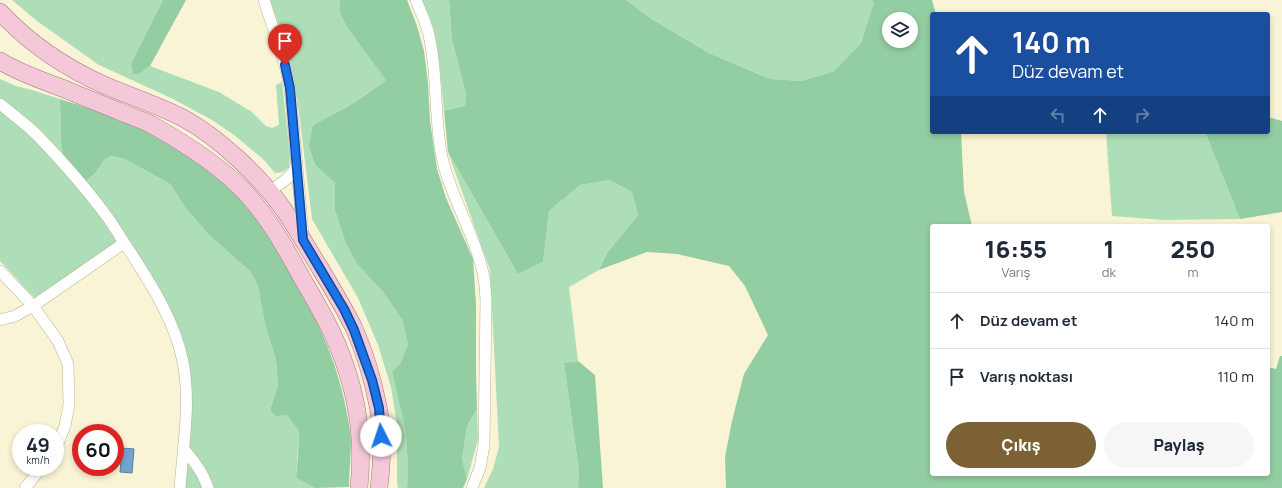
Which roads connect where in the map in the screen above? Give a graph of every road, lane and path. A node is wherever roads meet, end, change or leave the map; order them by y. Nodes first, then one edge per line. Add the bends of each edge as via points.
1 (264, 0) edge
2 (416, 0) edge
3 (0, 12) edge
4 (0, 61) edge
5 (0, 104) edge
6 (296, 164) junction
7 (269, 191) junction
8 (303, 240) junction
9 (124, 243) junction
10 (0, 271) edge
11 (33, 306) junction
12 (0, 320) edge
13 (64, 430) edge
14 (183, 448) junction
15 (35, 476) edge
16 (25, 488) edge
17 (180, 488) edge
18 (208, 488) edge
19 (359, 488) edge
20 (379, 488) edge
21 (472, 488) edge

1 - 6 street via 290,88
2 - 21 street via 432,48 442,158 485,282 484,445 480,468
3 - 7 main road via 42,49 76,70 196,126 242,163
4 - 19 main road via 21,73 152,125 217,167 259,209 283,243 323,315 346,367 356,404
5 - 9 street via 36,134 82,185
6 - 7 street via 289,177
6 - 8 street
7 - 8 main road
8 - 20 main road via 349,320 372,380 381,429
9 - 11 street
9 - 14 street via 162,304 179,344 186,394
10 - 11 street
11 - 12 street via 15,316
11 - 13 street via 58,341 68,364 70,405
14 - 17 street
14 - 18 street via 196,463
15 - 16 street

